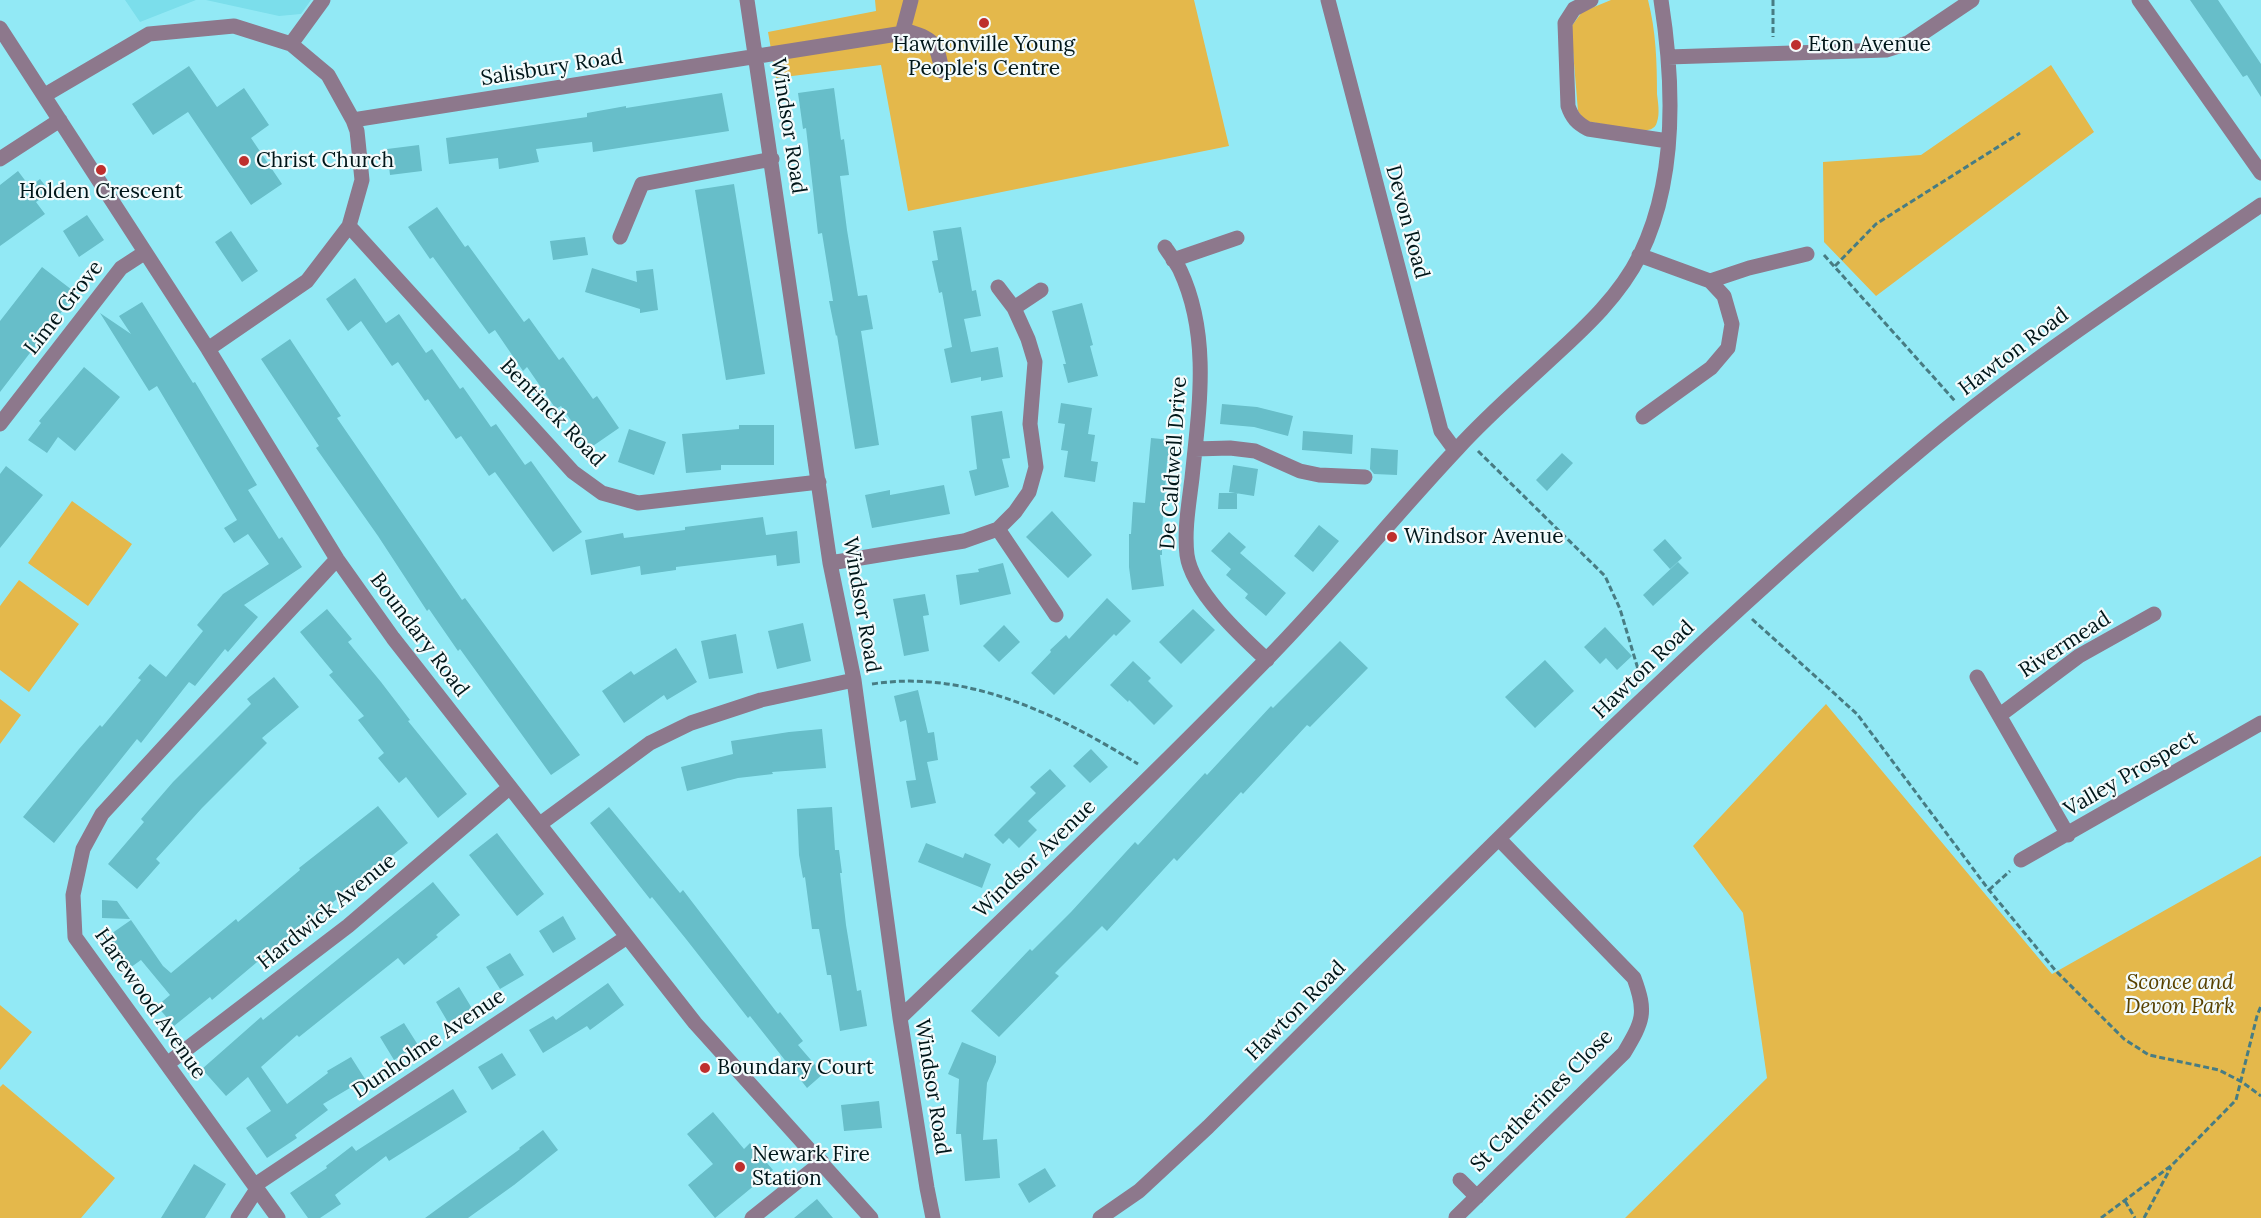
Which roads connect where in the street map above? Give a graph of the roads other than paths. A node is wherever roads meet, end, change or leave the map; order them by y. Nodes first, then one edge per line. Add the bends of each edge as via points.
1 (323, 0) edge
2 (747, 0) edge
3 (911, 0) edge
4 (1328, 0) edge
5 (1591, 0) edge
6 (1661, 0) edge
7 (1972, 0) edge
8 (2139, 0) edge
9 (0, 28) edge
10 (902, 34) junction
11 (291, 44) junction
12 (756, 57) junction
13 (1668, 57) junction
14 (942, 71) dead end
15 (45, 95) junction
16 (60, 120) junction
17 (353, 120) junction
18 (1668, 141) junction
19 (0, 159) edge
20 (772, 159) junction
21 (2261, 173) edge
22 (2261, 205) edge
23 (349, 225) junction
24 (620, 237) dead end
25 (1237, 238) dead end
26 (144, 253) junction
27 (1807, 254) road end
28 (1639, 255) junction
29 (1710, 281) junction
30 (998, 287) dead end
31 (1041, 290) dead end
32 (1014, 308) junction
33 (208, 349) junction
34 (1643, 417) dead end
35 (0, 424) edge
36 (1195, 449) junction
37 (1455, 450) junction
38 (1365, 477) dead end
39 (819, 482) junction
40 (998, 528) junction
41 (337, 559) junction
42 (830, 563) junction
43 (2154, 614) dead end
44 (1056, 615) dead end
45 (1267, 660) junction
46 (1977, 677) dead end
47 (854, 683) junction
48 (2000, 715) junction
49 (2261, 723) edge
50 (510, 787) junction
51 (540, 824) junction
52 (2068, 834) junction
53 (1499, 839) junction
54 (2021, 860) road end
55 (627, 937) junction
56 (900, 1018) junction
57 (166, 1064) junction
58 (822, 1162) junction
59 (1460, 1180) dead end
60 (256, 1187) junction
61 (1477, 1197) junction
62 (1456, 1217) edge
63 (238, 1218) edge
64 (278, 1218) edge
65 (752, 1218) edge
66 (871, 1218) edge
67 (933, 1218) edge
68 (1100, 1218) edge

1 - 11 street
2 - 12 street, Windsor Road
3 - 10 street
4 - 37 street, Devon Road via 1440,431
5 - 18 street via 1574,9 1565,23 1568,106 1572,116 1588,129
6 - 13 street
7 - 13 street via 1908,43 1886,50
8 - 21 street
9 - 15 street, Boundary Road
10 - 12 street, Salisbury Road
10 - 14 street via 928,38 938,48
11 - 15 street via 234,26 149,34
11 - 17 street via 328,75
12 - 17 street, Salisbury Road
12 - 20 street, Windsor Road
13 - 18 street
15 - 16 street, Boundary Road
16 - 19 street
16 - 26 street, Boundary Road
17 - 23 street via 362,180
18 - 28 street via 1663,188
20 - 24 street via 642,184
20 - 39 street, Windsor Road
22 - 53 street, Hawton Road via 2031,362 1966,414 1740,607
23 - 33 street via 307,281
23 - 39 street, Bentinck Road via 573,472 602,493 638,503
25 - 36 street, De Caldwell Drive via 1169,254 1189,294 1202,361
26 - 33 street, Boundary Road
26 - 35 street, Lime Grove via 121,268
27 - 29 street
28 - 29 street
28 - 37 street, Windsor Avenue via 1593,320
29 - 34 street via 1724,296 1732,324 1728,348 1711,368
30 - 32 street
31 - 32 street
32 - 40 street via 1035,362 1030,424 1035,467 1029,492 1016,512
33 - 41 street, Boundary Road
36 - 38 street via 1255,451 1300,471
36 - 45 street, De Caldwell Drive via 1187,557 1200,587 1217,609
37 - 45 street, Windsor Avenue
39 - 42 street, Windsor Road
40 - 42 street via 964,541
40 - 44 street
41 - 50 street, Boundary Road via 393,638
41 - 57 street, Harewood Avenue via 102,814 83,849 73,895 75,938
42 - 47 street, Windsor Road
43 - 48 street, Rivermead via 2079,656
45 - 56 street, Windsor Avenue
46 - 48 street
47 - 51 street via 761,700 691,723 650,743
47 - 56 street, Windsor Road
48 - 52 street
49 - 52 street, Valley Prospect
50 - 51 street, Boundary Road
50 - 57 street, Hardwick Avenue via 348,926
51 - 55 street, Boundary Road
52 - 54 street, Valley Prospect
53 - 61 street, St Catherines Close via 1615,956 1634,978 1642,1001 1640,1027 1624,1053
53 - 68 street, Hawton Road via 1208,1127 1139,1191
55 - 58 street, Boundary Road via 695,1023
55 - 60 street, Dunholme Avenue
56 - 67 street, Windsor Road
57 - 60 street, Harewood Avenue
58 - 65 street
58 - 66 street, Boundary Road
59 - 61 street, St Catherines Close
60 - 63 street
60 - 64 street, Harewood Avenue
61 - 62 street, St Catherines Close

